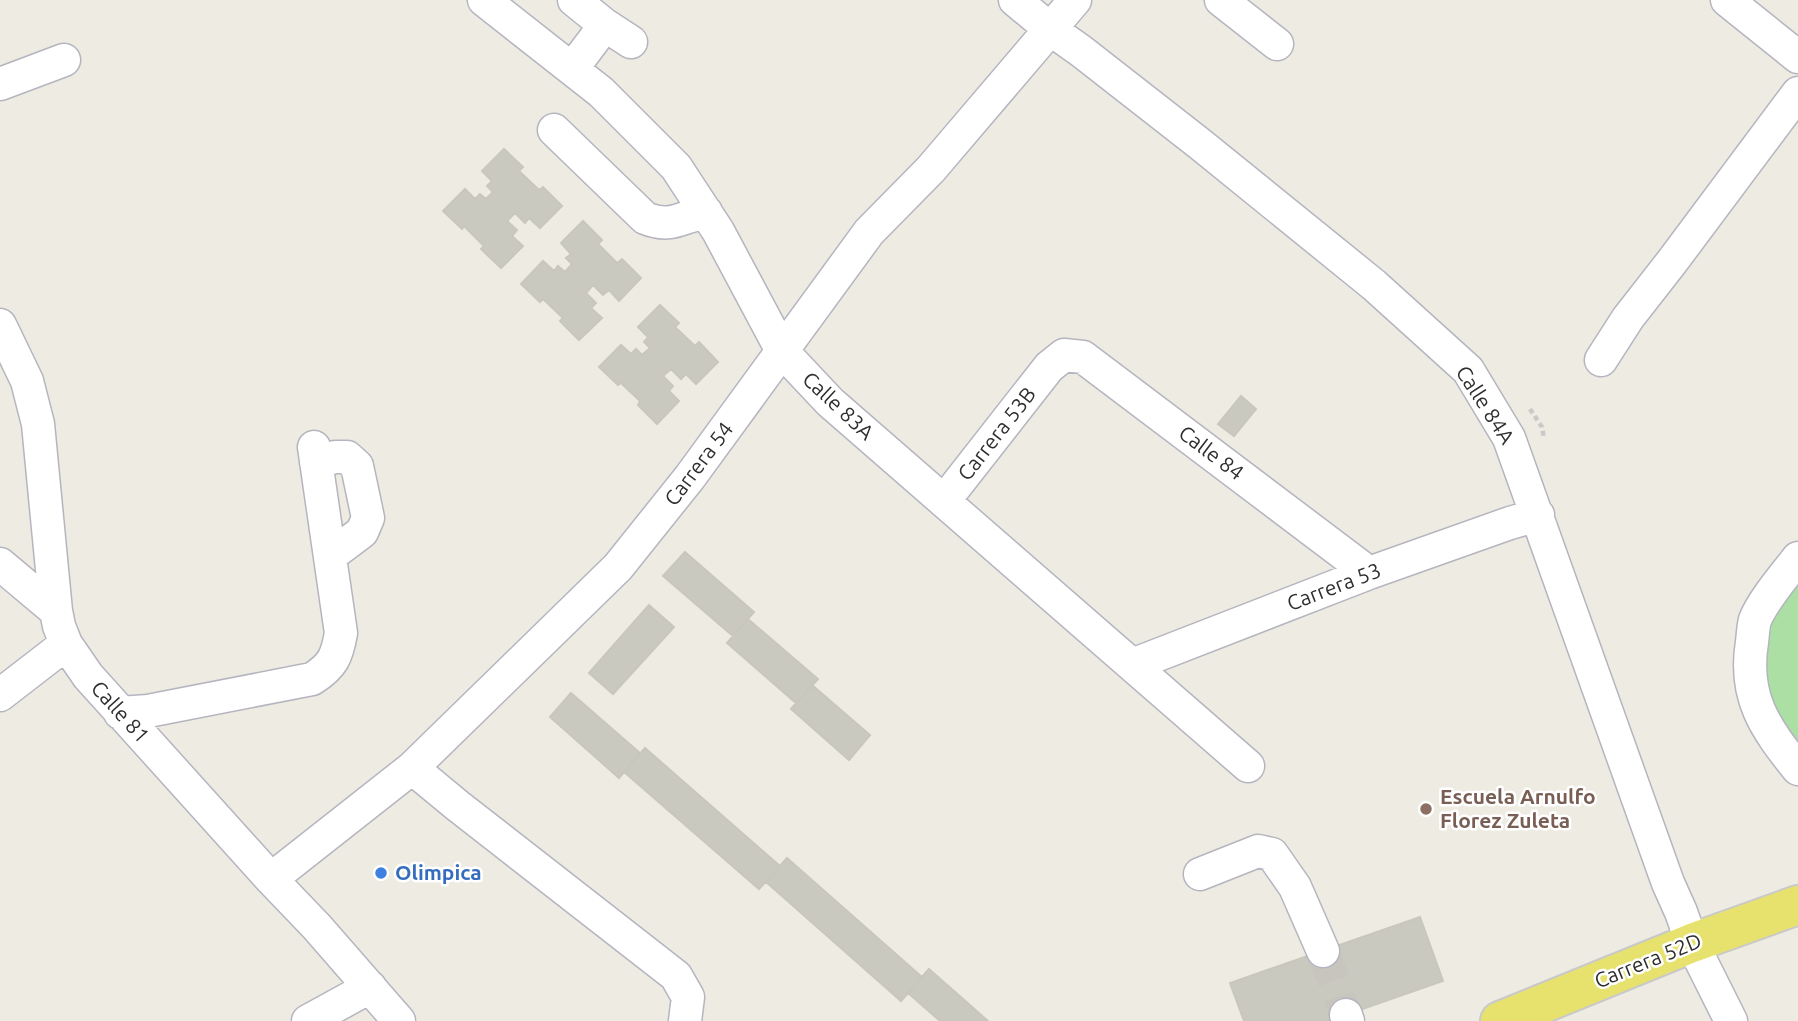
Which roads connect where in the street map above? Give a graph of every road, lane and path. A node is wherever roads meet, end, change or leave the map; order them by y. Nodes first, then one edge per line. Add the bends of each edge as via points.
1 (484, 0) edge
2 (574, 0) edge
3 (1015, 0) edge
4 (1075, 0) edge
5 (1221, 0) edge
6 (1727, 0) edge
7 (1050, 29) junction
8 (1277, 44) dead end
9 (1798, 57) edge
10 (64, 60) dead end
11 (572, 69) junction
12 (0, 84) edge
13 (1798, 93) edge
14 (554, 130) dead end
15 (706, 212) junction
16 (0, 325) edge
17 (782, 351) junction
18 (1601, 360) dead end
19 (1049, 367) joint
20 (1528, 405) dead end
21 (1526, 481) junction
22 (944, 501) junction
23 (1538, 515) junction
24 (330, 556) junction
25 (1798, 558) edge
26 (0, 564) edge
27 (1369, 573) junction
28 (56, 611) junction
29 (66, 644) junction
30 (1132, 665) junction
31 (0, 695) edge
32 (120, 713) junction
33 (1248, 766) dead end
34 (412, 768) junction
35 (1798, 769) edge
36 (1200, 874) dead end
37 (271, 879) junction
38 (1798, 905) edge
39 (1692, 943) junction
40 (1324, 951) tunnel mouth
41 (369, 987) junction
42 (308, 1021) edge
43 (399, 1021) edge
44 (685, 1021) edge
45 (1502, 1021) edge
46 (1731, 1021) edge

1 - 11 street, Calle 83A
2 - 11 street via 618,34
3 - 7 street, Calle 84A
4 - 7 street, Carrera 54
5 - 8 street
6 - 9 street
7 - 17 street, Carrera 54 via 931,169 869,232
7 - 21 street, Calle 84A via 1374,285 1468,370 1510,438
10 - 12 street
11 - 15 street, Calle 83A via 676,167
13 - 18 street
14 - 15 street via 645,218 667,224
15 - 17 street, Calle 83A
16 - 28 street, Calle 81 via 27,382 38,424
17 - 22 street, Calle 83A via 830,402
17 - 34 street, Carrera 54 via 618,567
19 - 22 street, Carrera 53B
19 - 27 street, Calle 84 via 1064,355 1083,357
20 - 21 path via 1542,427 1549,472
21 - 23 street, Calle 84A
22 - 30 street, Calle 83A
23 - 27 street, Carrera 53
23 - 39 street, Calle 84A
24 - 24 street via 315,455 348,457 357,466 368,518 362,533
24 - 32 street via 341,633 337,653 326,670 312,679
25 - 35 street via 1755,621 1750,655 1751,688 1761,718
26 - 28 street
27 - 30 street, Carrera 53
28 - 29 street, Calle 81
29 - 31 street
29 - 32 street, Calle 81
30 - 33 street, Calle 83A
32 - 37 street, Calle 81
34 - 37 street, Carrera 54
34 - 44 street via 676,976 688,997
36 - 40 street via 1258,851 1272,854 1296,887
37 - 41 street, Calle 81
38 - 39 main road, Carrera 52D
39 - 45 main road, Carrera 52D
39 - 46 street, Calle 84A
41 - 42 street
41 - 43 street, Calle 81

